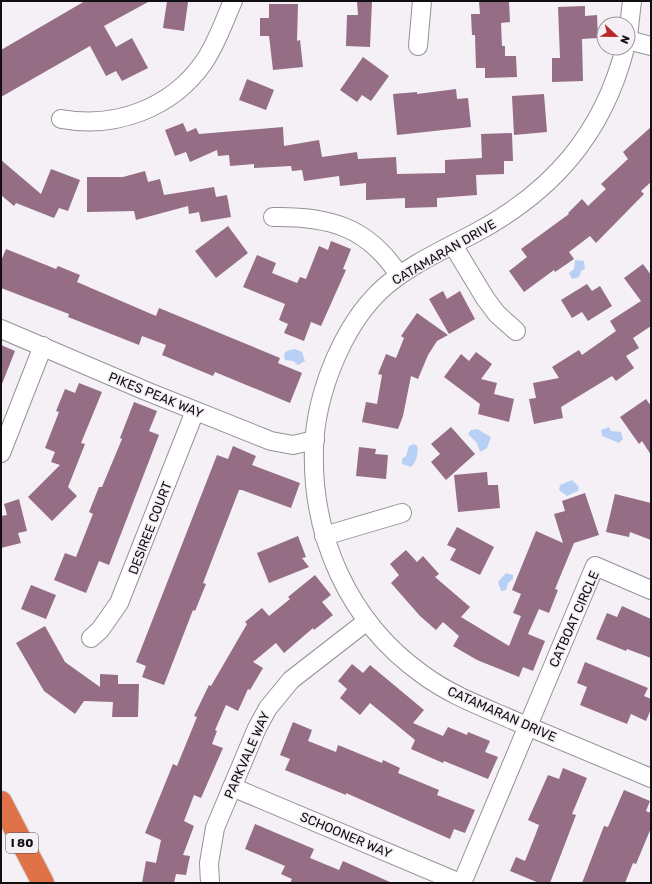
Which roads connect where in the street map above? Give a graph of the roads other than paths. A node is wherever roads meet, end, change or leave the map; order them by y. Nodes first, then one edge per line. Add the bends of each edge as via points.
1 (233, 1) edge
2 (422, 1) edge
3 (632, 1) edge
4 (630, 16) edge
5 (636, 42) edge
6 (418, 46) dead end
7 (651, 46) edge
8 (622, 56) edge
9 (61, 119) dead end
10 (273, 217) dead end
11 (453, 245) junction
12 (399, 275) junction
13 (1, 329) edge
14 (516, 331) dead end
15 (42, 346) junction
16 (195, 411) junction
17 (315, 440) junction
18 (1, 453) edge
19 (402, 513) dead end
20 (324, 536) junction
21 (651, 590) edge
22 (367, 621) junction
23 (91, 638) dead end
24 (528, 726) junction
25 (651, 778) edge
26 (232, 787) junction
27 (1, 802) edge
28 (43, 883) edge
29 (210, 883) edge
30 (461, 883) edge

1 - 9 street via 205,60 172,95 140,113 117,119 94,122
2 - 6 street
3 - 4 street
5 - 7 street
8 - 11 street, CATAMARAN DRIVE via 610,94 597,120 564,167 521,205
10 - 12 street via 321,219 344,226 364,237 382,252
11 - 12 street, CATAMARAN DRIVE
11 - 14 street via 485,298 497,314
12 - 17 street, CATAMARAN DRIVE via 366,306 341,346 321,401
13 - 15 street, PIKES PEAK WAY
15 - 16 street, PIKES PEAK WAY
15 - 18 street
16 - 17 street, PIKES PEAK WAY via 282,444
16 - 23 street, DESIREE COURT via 120,603
17 - 20 street, CATAMARAN DRIVE via 315,495
19 - 20 street
20 - 22 street, CATAMARAN DRIVE via 332,561 344,585
21 - 24 street, CATBOAT CIRCLE via 595,566
22 - 24 street, CATAMARAN DRIVE via 402,659 423,676 458,696
22 - 26 street, PARKVALE WAY via 291,680 275,698 257,728
24 - 25 street, CATAMARAN DRIVE
24 - 30 street, SCHOONER WAY
26 - 29 street, PARKVALE WAY via 216,828 209,863
26 - 30 street, SCHOONER WAY
27 - 28 highway, I 80

